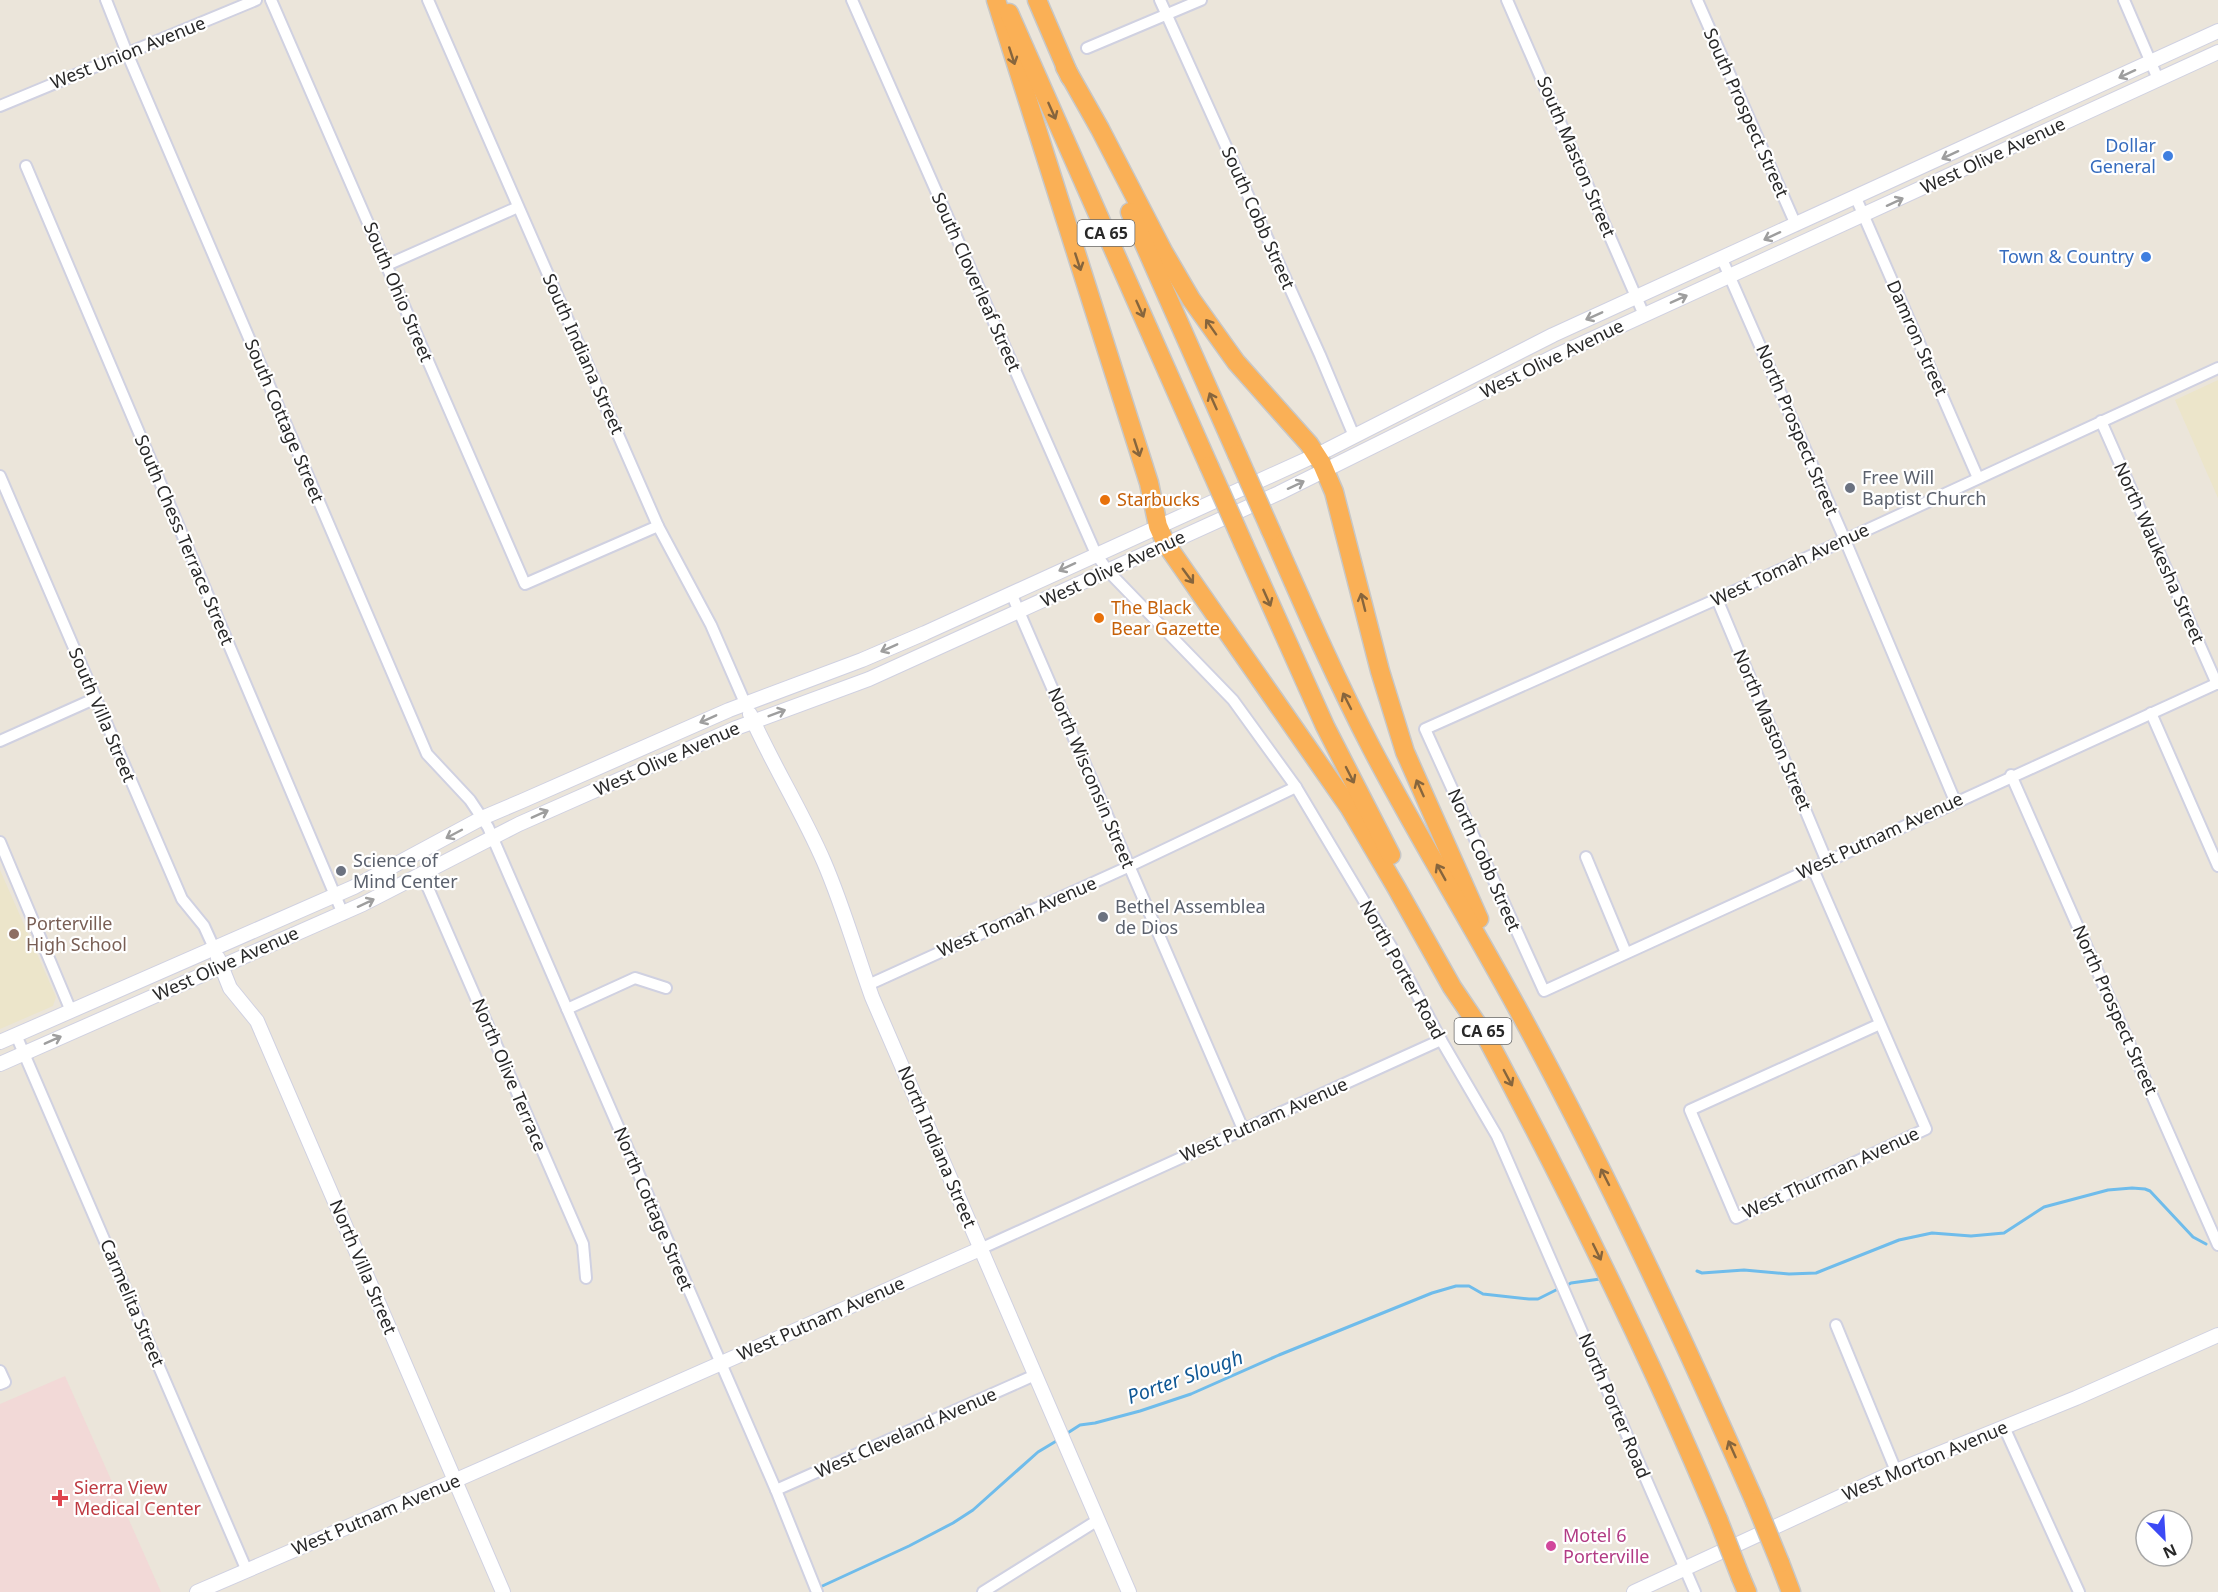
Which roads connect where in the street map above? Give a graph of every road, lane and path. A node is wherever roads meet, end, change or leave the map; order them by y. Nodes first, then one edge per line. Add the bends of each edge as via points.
1 (106, 0) edge
2 (256, 0) edge
3 (271, 0) edge
4 (428, 0) edge
5 (852, 0) edge
6 (996, 0) edge
7 (1003, 0) edge
8 (1037, 0) edge
9 (1160, 0) edge
10 (1201, 0) edge
11 (1507, 0) edge
12 (1697, 0) edge
13 (2124, 0) edge
14 (1167, 16) junction
15 (2218, 32) edge
16 (1087, 48) dead end
17 (2218, 52) edge
18 (127, 53) junction
19 (2151, 63) junction
20 (1065, 66) junction
21 (2158, 79) junction
22 (0, 106) edge
23 (26, 166) dead end
24 (1856, 198) junction
25 (518, 207) junction
26 (1864, 216) junction
27 (1796, 225) junction
28 (1722, 259) junction
29 (387, 265) junction
30 (1730, 276) junction
31 (1636, 297) junction
32 (1644, 315) junction
33 (2218, 368) edge
34 (1460, 381) junction
35 (1426, 420) junction
36 (2101, 421) junction
37 (1354, 436) junction
38 (1316, 454) junction
39 (1325, 471) junction
40 (0, 476) edge
41 (1978, 478) junction
42 (658, 526) junction
43 (1158, 526) junction
44 (1845, 540) junction
45 (1166, 544) junction
46 (1102, 563) junction
47 (1011, 593) junction
48 (1717, 599) junction
49 (1019, 612) junction
50 (2217, 684) edge
51 (94, 699) junction
52 (745, 703) junction
53 (2151, 713) junction
54 (753, 722) junction
55 (1425, 729) joint
56 (0, 741) edge
57 (2011, 776) junction
58 (1296, 787) junction
59 (1955, 801) junction
60 (487, 827) junction
61 (0, 842) edge
62 (1586, 857) dead end
63 (1827, 862) junction
64 (1130, 866) junction
65 (2218, 866) edge
66 (1813, 869) junction
67 (422, 874) junction
68 (335, 895) junction
69 (343, 914) junction
70 (214, 948) junction
71 (1626, 953) junction
72 (221, 967) junction
73 (868, 985) junction
74 (666, 988) dead end
75 (1544, 991) joint
76 (567, 1009) junction
77 (71, 1011) junction
78 (1521, 1015) junction
79 (1880, 1024) junction
80 (16, 1035) junction
81 (1441, 1040) junction
82 (1488, 1040) junction
83 (0, 1042) edge
84 (24, 1053) junction
85 (0, 1064) edge
86 (1243, 1129) junction
87 (2218, 1245) edge
88 (980, 1249) junction
89 (586, 1278) dead end
90 (1836, 1325) dead end
91 (2218, 1335) edge
92 (719, 1364) junction
93 (0, 1371) edge
94 (1035, 1375) junction
95 (3, 1383) edge
96 (2004, 1426) junction
97 (1896, 1472) junction
98 (454, 1481) junction
99 (776, 1490) junction
100 (1098, 1520) junction
101 (1685, 1569) junction
102 (247, 1570) junction
103 (1744, 1585) edge
104 (198, 1592) edge
105 (503, 1592) edge
106 (817, 1592) edge
107 (983, 1592) edge
108 (1128, 1592) edge
109 (1634, 1592) edge
110 (1695, 1592) edge
111 (1791, 1592) edge
112 (2079, 1592) edge

1 - 18 street, South Cottage Street
2 - 18 street, West Union Avenue
3 - 29 street, South Ohio Street
4 - 25 street, South Indiana Street
5 - 46 street, South Cloverleaf Street
6 -> 43 highway via 1149,483
7 -> 82 highway, CA 65, bridge via 1310,693
8 - 20 highway, CA 65
9 - 14 street, South Cobb Street
10 - 14 street
11 - 31 street, South Maston Street
12 - 27 street, South Prospect Street
13 - 19 street
14 - 16 street
14 - 37 street, South Cobb Street
15 - 19 main road, West Olive Avenue
17 - 21 main road, West Olive Avenue
18 - 22 street, West Union Avenue
18 - 60 street, South Cottage Street via 426,754 470,800
19 - 21 street
19 -> 24 main road, West Olive Avenue
38 -> 20 highway via 1236,362 1191,299
78 -> 20 highway, CA 65, bridge via 1338,683
26 -> 21 main road, West Olive Avenue
23 - 68 street, South Chess Terrace Street
24 - 26 street, Damron Street
24 - 27 main road, West Olive Avenue
25 - 29 street
25 - 42 street, South Indiana Street
26 - 30 main road, West Olive Avenue
26 - 41 street, Damron Street
27 -> 28 main road, West Olive Avenue
28 - 30 street, North Prospect Street
28 - 31 main road, West Olive Avenue
29 - 42 street, South Ohio Street via 525,584
32 -> 30 main road, West Olive Avenue
30 - 44 street, North Prospect Street
31 - 32 street, South Maston Street
31 -> 34 main road, West Olive Avenue
32 - 35 main road, West Olive Avenue
33 - 36 street, West Tomah Avenue
34 - 35 main road via 1453,395 1426,412
34 - 37 main road, West Olive Avenue
35 - 39 main road, West Olive Avenue
36 - 41 street, West Tomah Avenue
36 - 50 street, North Waukesha Street
37 - 38 main road, West Olive Avenue
38 - 39 highway
38 - 43 main road, West Olive Avenue
45 -> 39 main road, West Olive Avenue
78 -> 39 highway via 1405,752
40 - 51 street, South Villa Street
41 - 44 street, West Tomah Avenue
42 - 52 street, South Indiana Street via 711,625
43 - 45 highway
43 - 46 main road, West Olive Avenue
44 - 48 street, West Tomah Avenue
44 - 59 street, North Prospect Street
45 - 46 main road, West Olive Avenue
45 -> 82 highway via 1349,807 1452,987
46 -> 47 main road, West Olive Avenue
46 - 49 main road, West Olive Avenue
46 - 58 street, North Porter Road via 1233,700
47 - 49 street, North Wisconsin Street
47 -> 52 main road, West Olive Avenue via 862,660
48 - 55 street, West Tomah Avenue
48 - 63 street, North Maston Street
54 -> 49 main road, West Olive Avenue via 869,680
49 - 64 street, North Wisconsin Street
50 - 53 street, West Putnam Avenue
51 - 56 street
51 - 70 street, South Villa Street via 182,899 204,926
52 - 54 main road, North Indiana Street
52 -> 60 main road, West Olive Avenue
53 - 57 street, West Putnam Avenue
53 - 65 street
60 -> 54 main road, West Olive Avenue
54 - 73 main road, North Indiana Street via 825,863
55 - 75 street, North Cobb Street
57 - 59 street, West Putnam Avenue
57 - 87 street, North Prospect Street
58 - 64 street, West Tomah Avenue
58 - 81 street, North Porter Road via 1395,953
59 - 63 street, West Putnam Avenue
60 - 67 main road, West Olive Avenue
60 -> 68 main road, West Olive Avenue
60 - 76 street, North Cottage Street
61 - 77 street
62 - 71 street
63 - 66 street, West Putnam Avenue
64 - 73 street, West Tomah Avenue
64 - 86 street, North Wisconsin Street
66 - 71 street, West Putnam Avenue
66 - 79 street
69 -> 67 main road, West Olive Avenue
67 - 89 street, North Olive Terrace via 583,1244
68 - 69 street, South Chess Terrace Street
68 - 70 main road, West Olive Avenue
69 - 72 main road, West Olive Avenue
70 - 72 main road, North Villa Street
70 - 77 main road, West Olive Avenue
71 - 75 street, West Putnam Avenue
84 -> 72 main road, West Olive Avenue
72 - 98 main road, North Villa Street via 230,988 257,1021
73 - 88 main road, North Indiana Street
74 - 76 street via 635,978
76 - 92 street, North Cottage Street
77 - 80 main road, West Olive Avenue
111 -> 78 highway, CA 65, bridge via 1654,1276
79 - 79 street, West Thurman Avenue via 1690,1110 1736,1218 1926,1129
80 - 83 main road, West Olive Avenue
80 - 84 street, Carmelita Street
81 - 86 street, West Putnam Avenue
81 - 101 street, North Porter Road via 1497,1136
82 -> 103 highway, CA 65, bridge via 1664,1393
84 - 85 main road, West Olive Avenue
84 - 102 street, Carmelita Street
86 - 88 street, West Putnam Avenue
88 - 92 main road, West Putnam Avenue
88 - 94 main road, North Indiana Street
90 - 97 street
91 - 96 main road, West Morton Avenue
92 - 98 main road, West Putnam Avenue
92 - 99 street, North Cottage Street
93 - 95 street
94 - 99 street, West Cleveland Avenue
94 - 100 main road, North Indiana Street
96 - 97 main road, West Morton Avenue
96 - 112 street
97 - 101 main road, West Morton Avenue
98 - 102 main road, West Putnam Avenue
98 - 105 main road, North Villa Street
99 - 106 street, North Cottage Street
100 - 107 street
100 - 108 main road, North Indiana Street
101 - 109 main road, West Morton Avenue
101 - 110 street, North Porter Road
102 - 104 main road, West Putnam Avenue

